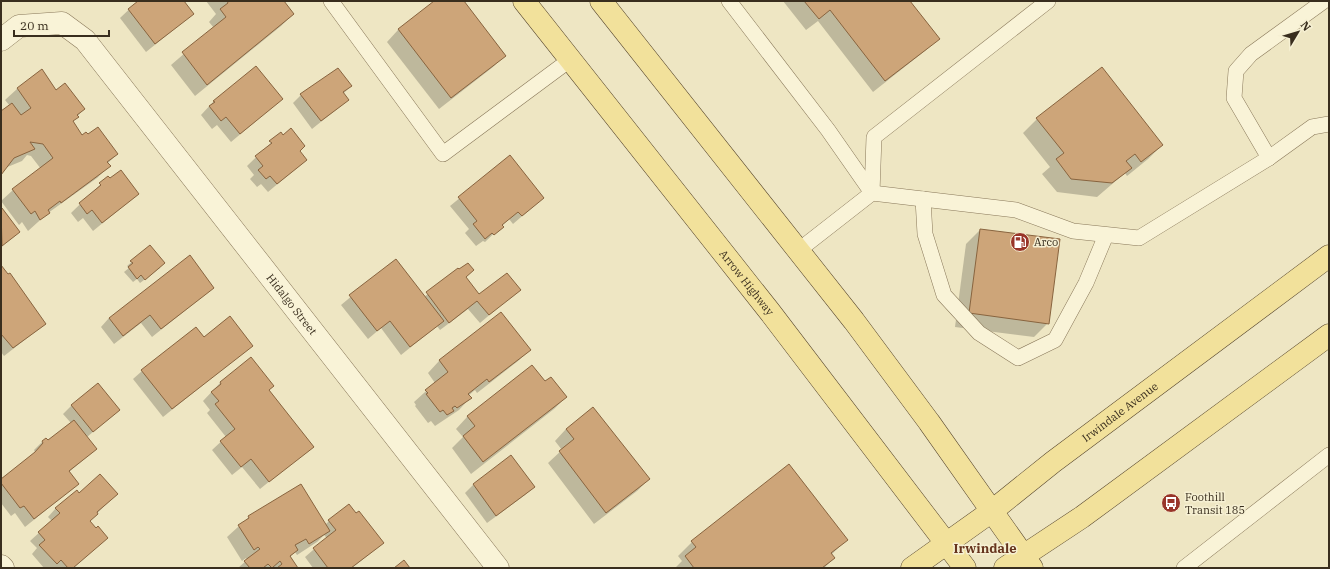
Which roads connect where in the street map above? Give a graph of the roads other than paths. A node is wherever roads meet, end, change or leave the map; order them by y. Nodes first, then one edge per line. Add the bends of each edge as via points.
1 (332, 1) edge
2 (524, 1) edge
3 (601, 1) edge
4 (729, 1) edge
5 (1048, 1) edge
6 (1324, 1) edge
7 (1, 40) edge
8 (571, 58) junction
9 (1329, 124) edge
10 (1269, 158) junction
11 (872, 193) junction
12 (923, 199) junction
13 (1106, 235) junction
14 (799, 250) junction
15 (1329, 256) edge
16 (1329, 335) edge
17 (1329, 455) edge
18 (992, 510) junction
19 (946, 543) junction
20 (1028, 562) edge
21 (1, 566) edge
22 (3, 568) edge
23 (498, 568) edge
24 (912, 568) edge
25 (965, 568) edge
26 (1005, 568) edge
27 (1184, 568) edge

1 - 8 lane via 443,154
2 - 8 main road, Arrow Highway
3 - 14 main road
4 - 11 lane via 828,130
5 - 11 lane via 874,137
6 - 10 lane via 1250,54 1236,72 1234,98
7 - 23 street, Hidalgo Street via 19,26 62,23 85,40
8 - 19 main road, Arrow Highway via 775,318
9 - 10 lane via 1312,127
10 - 13 lane via 1139,238
11 - 12 lane
11 - 14 lane
12 - 13 lane via 1016,210 1073,231
12 - 13 lane via 925,234 944,295 979,333 1018,358 1055,340 1086,283
14 - 18 main road
15 - 18 main road, Irwindale Avenue
16 - 20 main road via 1088,513
17 - 27 lane
18 - 19 main road, Irwindale Avenue
18 - 20 main road
19 - 24 main road, Irwindale Avenue
19 - 25 main road, Arrow Highway
20 - 26 main road
21 - 22 street

